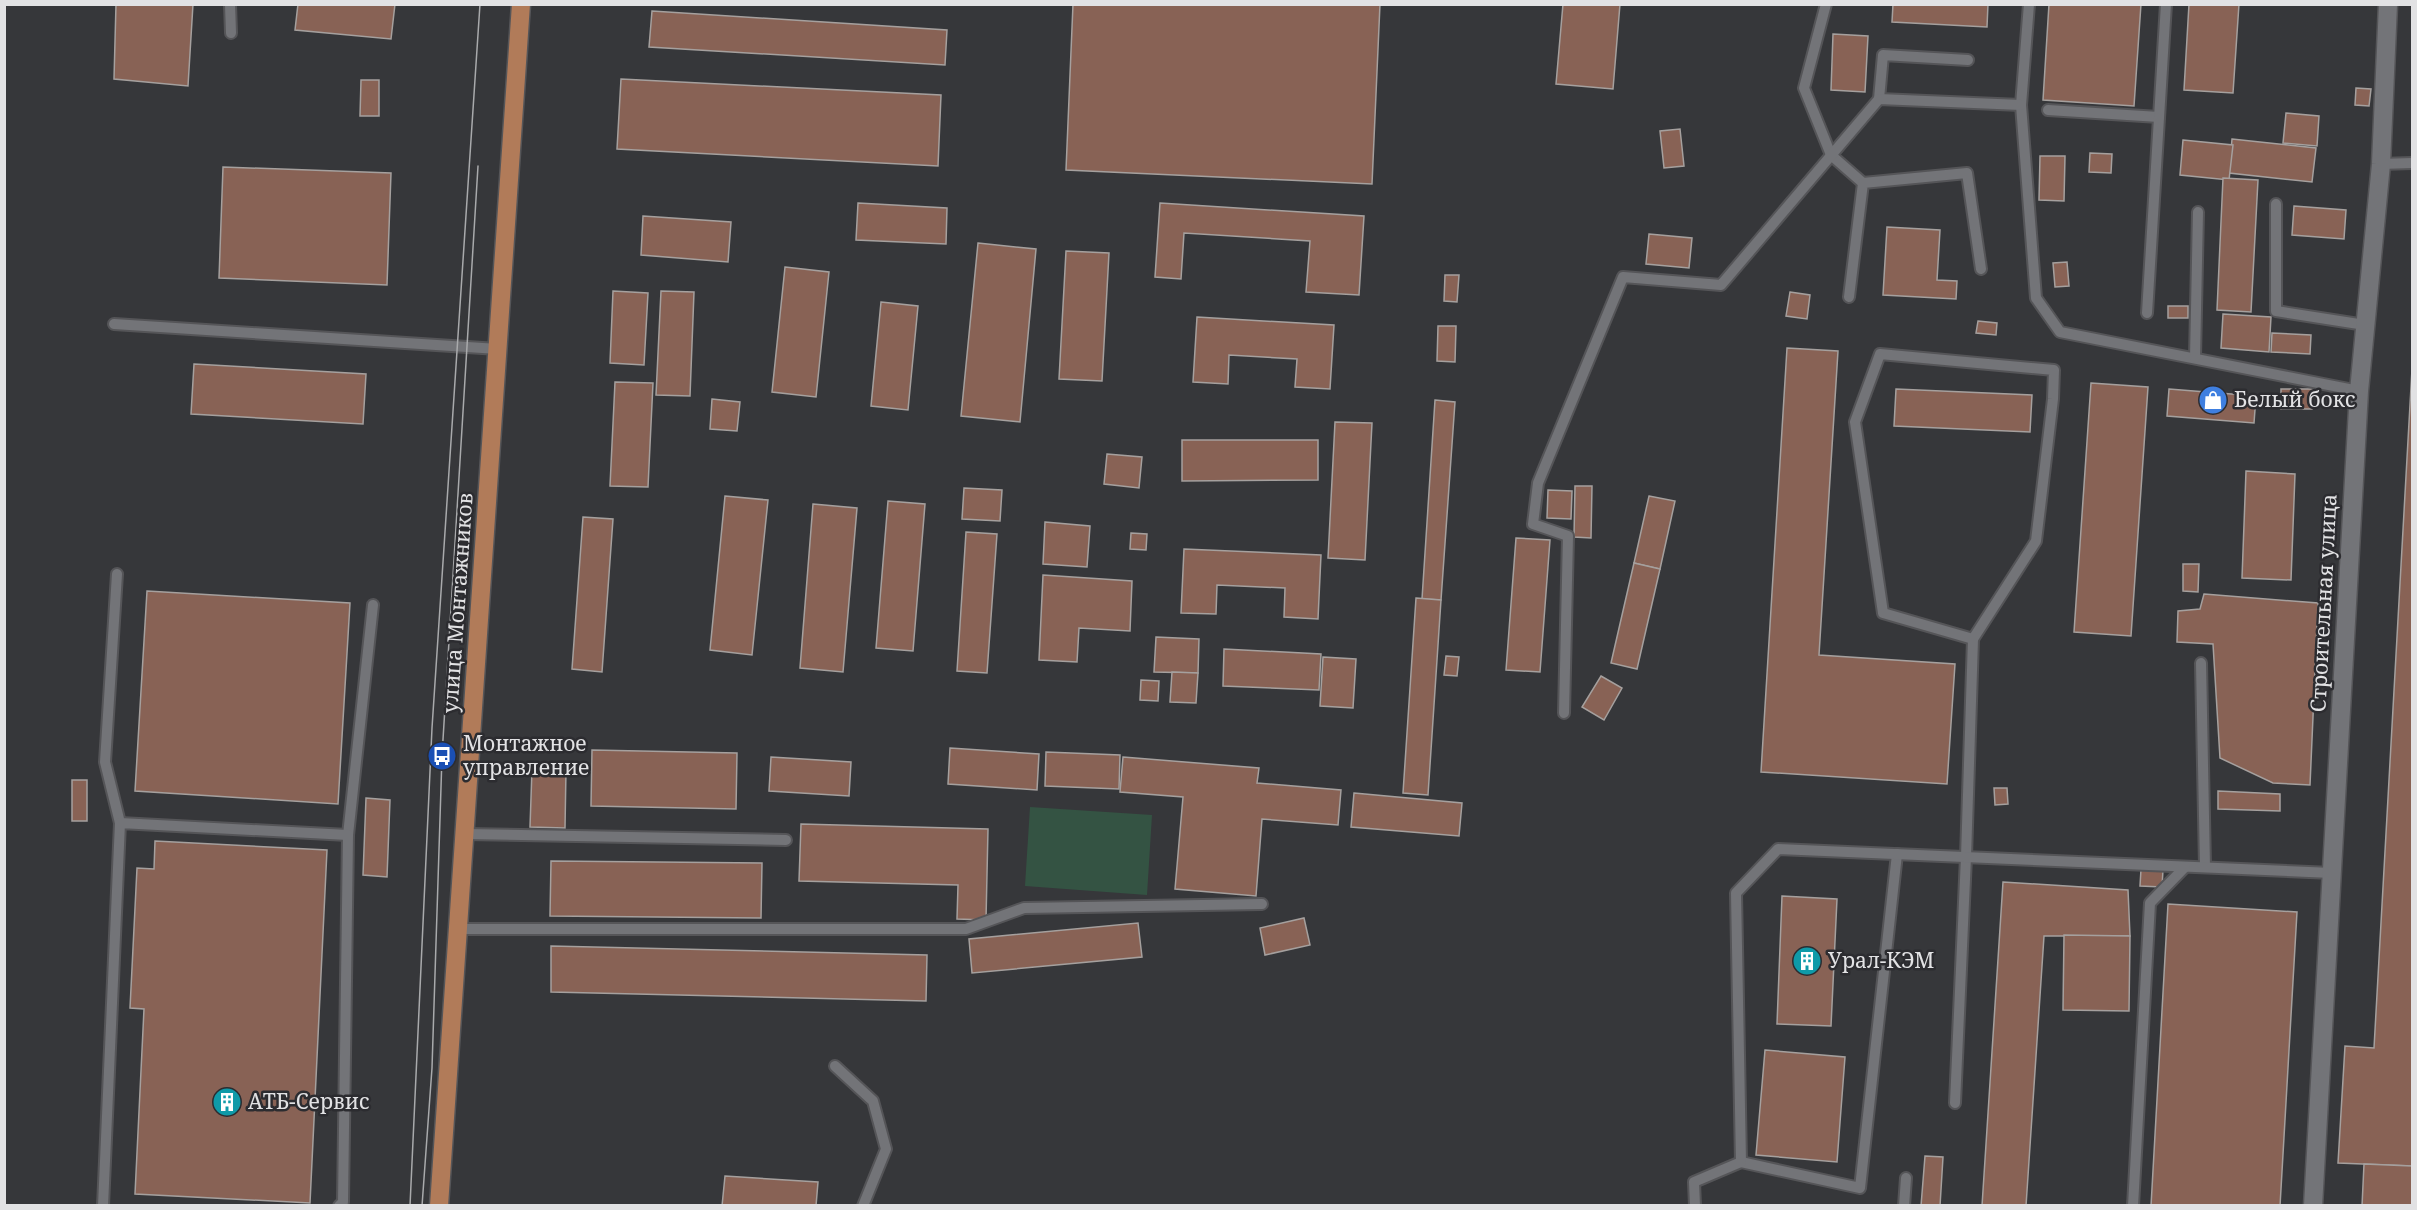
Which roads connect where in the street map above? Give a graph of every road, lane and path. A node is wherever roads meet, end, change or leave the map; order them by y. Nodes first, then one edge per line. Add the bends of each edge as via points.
1 (230, 4) edge
2 (521, 4) edge
3 (1826, 4) edge
4 (2029, 4) edge
5 (2166, 4) edge
6 (2388, 4) edge
7 (231, 33) dead end
8 (1968, 60) dead end
9 (1878, 99) junction
10 (2021, 105) junction
11 (2048, 110) dead end
12 (2159, 117) junction
13 (1831, 155) junction
14 (2412, 163) edge
15 (2381, 164) junction
16 (1863, 183) junction
17 (2276, 204) dead end
18 (2198, 212) dead end
19 (1981, 269) dead end
20 (1849, 297) dead end
21 (2147, 313) dead end
22 (114, 324) dead end
23 (2365, 325) junction
24 (498, 349) junction
25 (2195, 358) junction
26 (2358, 391) junction
27 (117, 574) dead end
28 (373, 605) dead end
29 (1973, 639) junction
30 (2201, 663) dead end
31 (1564, 713) dead end
32 (120, 823) junction
33 (465, 834) junction
34 (348, 835) junction
35 (786, 840) dead end
36 (1897, 854) junction
37 (1966, 857) junction
38 (2185, 867) junction
39 (2205, 867) junction
40 (2332, 873) junction
41 (1262, 904) dead end
42 (458, 929) junction
43 (835, 1066) dead end
44 (1954, 1103) dead end
45 (1741, 1162) junction
46 (1906, 1178) dead end
47 (104, 1206) edge
48 (339, 1206) edge
49 (439, 1206) edge
50 (863, 1206) edge
51 (1695, 1206) edge
52 (1904, 1206) edge
53 (2133, 1206) edge
54 (2313, 1206) edge

1 - 7 lane
2 - 24 main road, улица Монтажников
3 - 13 lane via 1804,88
4 - 10 lane
5 - 12 lane
6 - 15 street, Строительная улица
8 - 9 lane via 1883,55
9 - 10 lane
9 - 13 lane
10 - 25 lane via 2036,298 2060,332
11 - 12 lane
12 - 21 lane
13 - 16 lane
13 - 31 lane via 1721,285 1623,277 1538,483 1533,524 1568,536
14 - 15 lane
15 - 23 street, Строительная улица
16 - 19 lane via 1967,173
16 - 20 lane
17 - 23 lane via 2276,311
18 - 25 lane
22 - 24 lane
23 - 26 street, Строительная улица
24 - 33 main road, улица Монтажников
25 - 26 lane
26 - 40 street, Строительная улица
27 - 32 lane via 105,762
28 - 34 lane
29 - 29 lane via 2036,542 2054,370 1880,354 1855,422 1883,613
29 - 37 lane
30 - 39 lane
32 - 34 lane
32 - 47 lane
33 - 35 lane
33 - 42 main road, улица Монтажников
34 - 48 lane via 343,1202
36 - 37 lane
36 - 45 lane via 1778,849 1736,893
36 - 45 lane via 1860,1188
37 - 38 lane
37 - 44 lane
38 - 39 lane
38 - 53 lane via 2150,903
39 - 40 lane
40 - 54 street, Строительная улица
41 - 42 lane via 1024,908 966,929
42 - 49 main road, улица Монтажников
43 - 50 lane via 873,1101 886,1149
45 - 51 lane via 1694,1182
46 - 52 lane

